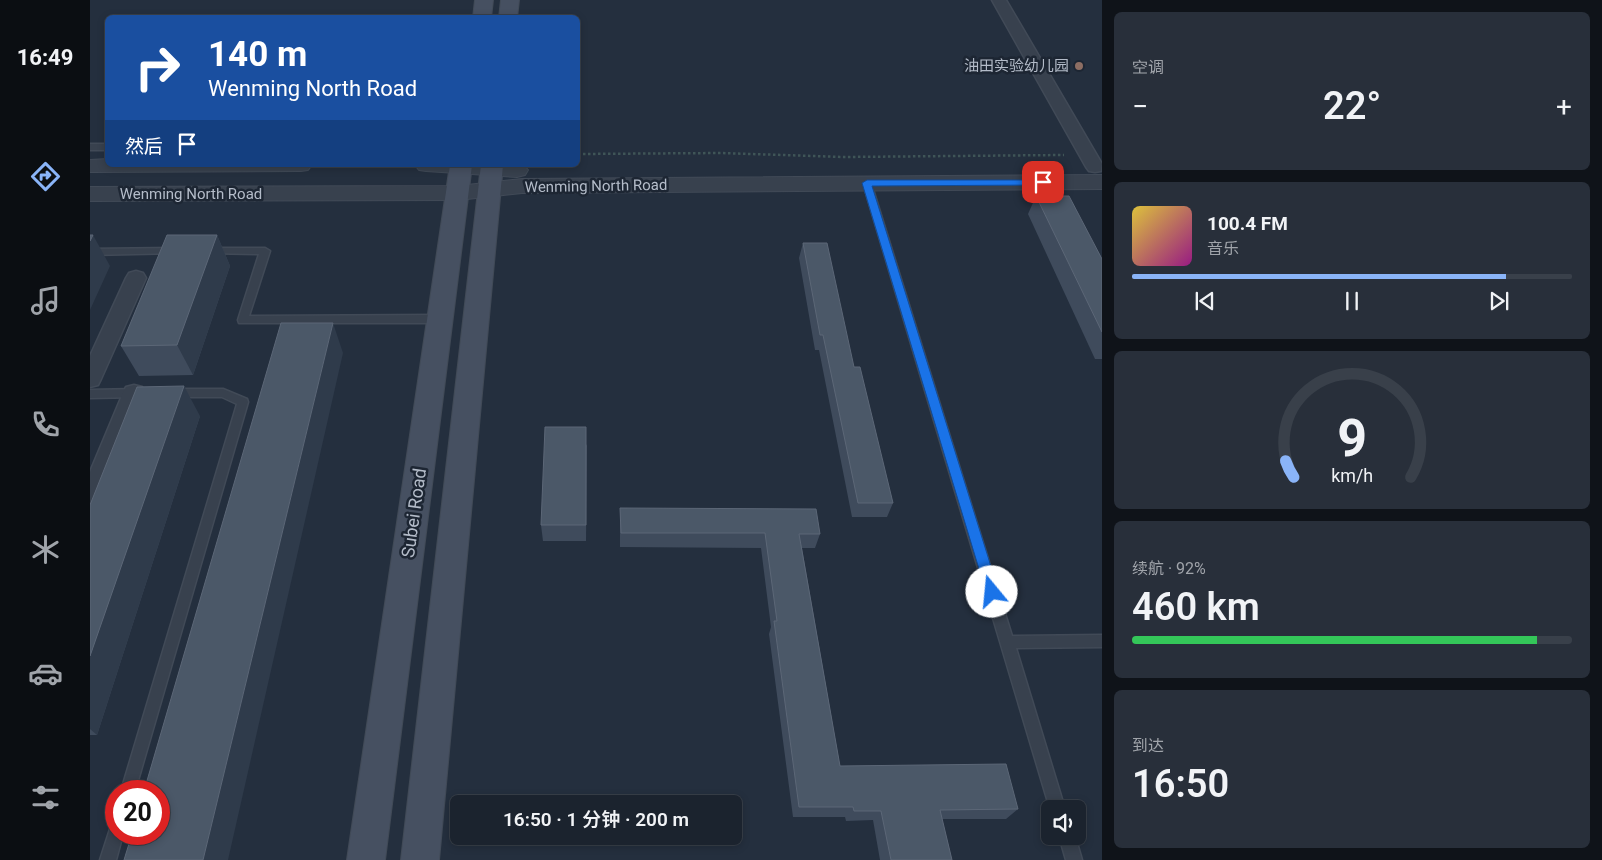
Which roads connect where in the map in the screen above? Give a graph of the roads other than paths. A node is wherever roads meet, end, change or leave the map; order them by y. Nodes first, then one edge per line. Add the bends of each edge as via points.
1 (484, 0) edge
2 (510, 0) edge
3 (999, 0) edge
4 (482, 15) edge
5 (508, 15) edge
6 (90, 147) edge
7 (105, 147) edge
8 (90, 166) edge
9 (105, 166) edge
10 (433, 167) edge
11 (1097, 168) edge
12 (491, 174) edge
13 (460, 175) edge
14 (867, 183) junction
15 (90, 194) edge
16 (90, 252) edge
17 (136, 278) dead end
18 (440, 319) junction
19 (90, 379) edge
20 (151, 393) junction
21 (90, 394) edge
22 (90, 501) edge
23 (1102, 641) edge
24 (1008, 642) junction
25 (131, 780) edge
26 (1055, 800) edge
27 (112, 845) edge
28 (1069, 845) edge
29 (108, 860) edge
30 (366, 860) edge
31 (420, 860) edge
32 (1074, 860) edge

1 - 4 main road
2 - 5 main road
3 - 11 street
6 - 7 lane
8 - 9 street, Wenming North Road
10 - 13 street, Wenming North Road
11 - 12 street, Wenming North Road via 535,171
11 - 14 street, Wenming North Road
12 - 13 street, Wenming North Road
12 - 14 street, Wenming North Road via 522,186
12 - 31 main road
13 - 15 street, Wenming North Road
13 - 18 main road, Subei Road
14 - 24 lane
16 - 18 lane via 266,251 243,320
17 - 19 street
18 - 30 main road, Subei Road
20 - 21 lane
20 - 22 street
20 - 25 lane via 223,393 244,402
23 - 24 lane
24 - 26 lane
27 - 29 lane
28 - 32 lane

